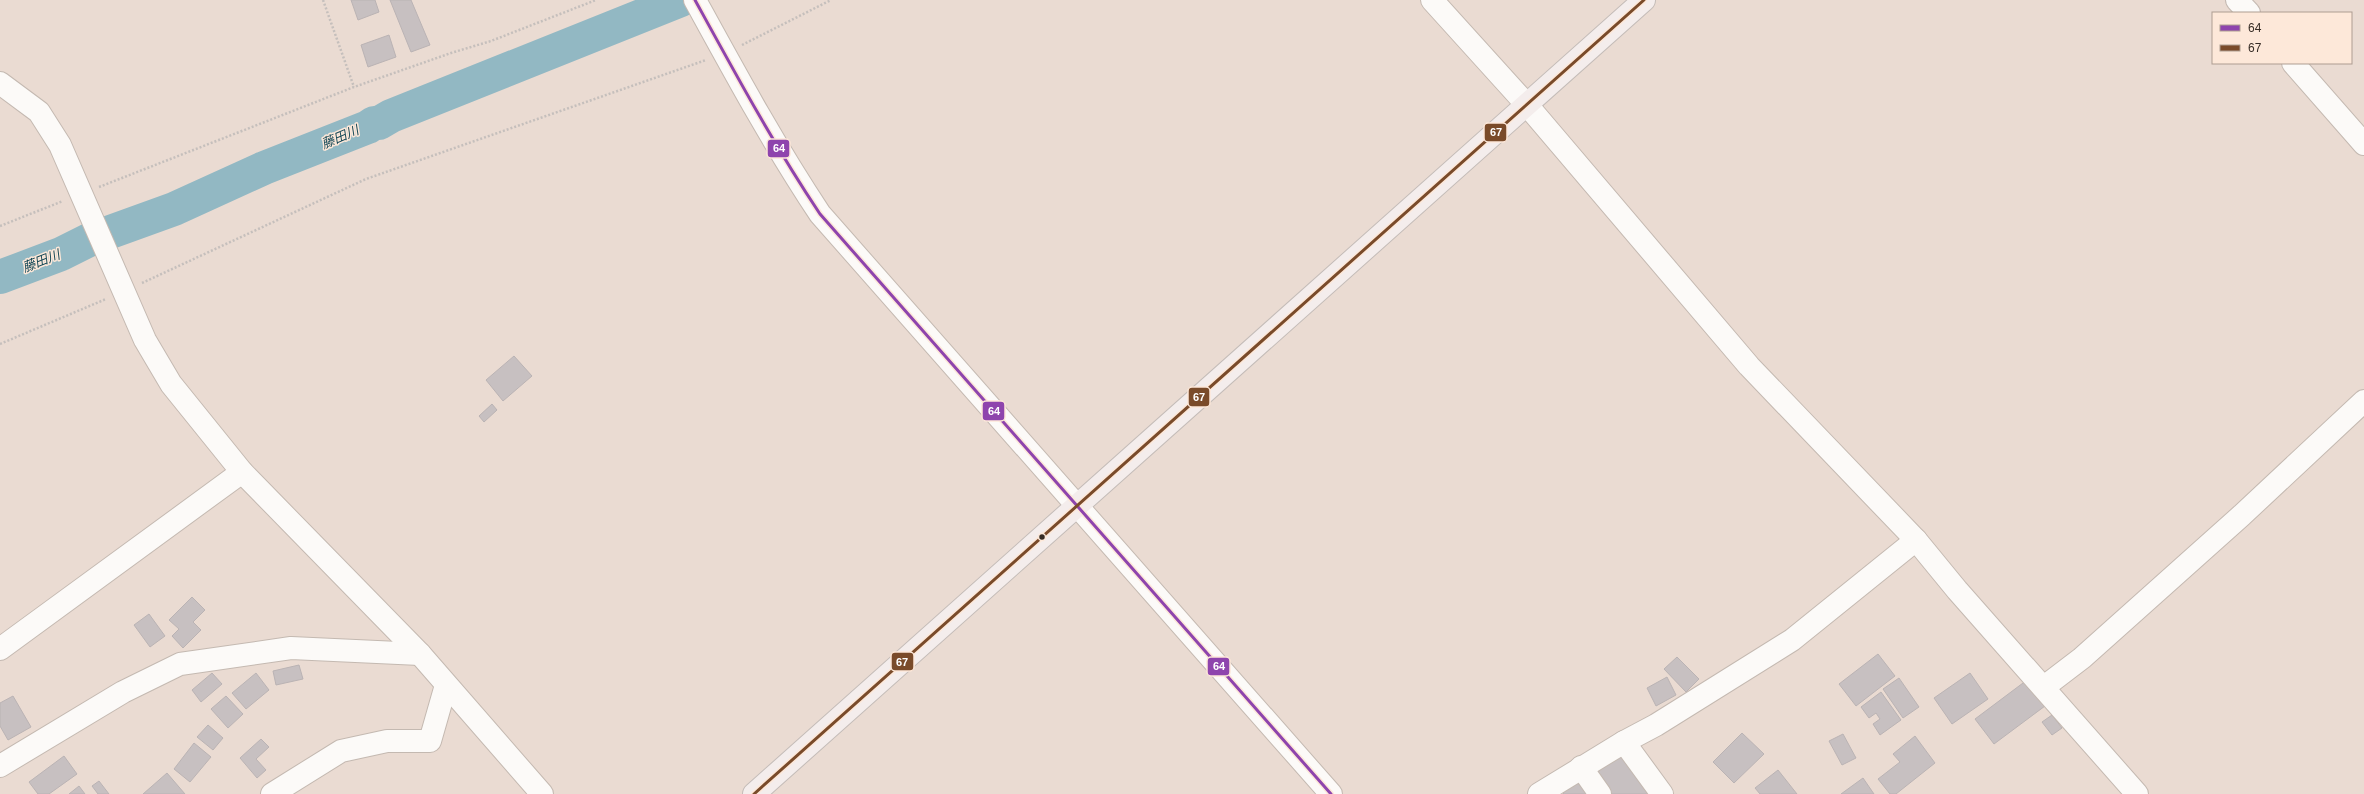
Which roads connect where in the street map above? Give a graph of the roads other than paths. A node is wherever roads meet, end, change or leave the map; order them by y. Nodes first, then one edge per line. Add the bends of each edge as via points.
1 (695, 0) edge
2 (1432, 0) edge
3 (1644, 0) edge
4 (2237, 0) edge
5 (2248, 12) edge
6 (2294, 64) edge
7 (0, 83) edge
8 (1527, 105) junction
9 (2364, 144) edge
10 (2364, 401) edge
11 (242, 472) junction
12 (1078, 505) junction
13 (1916, 540) junction
14 (0, 649) edge
15 (420, 654) junction
16 (446, 685) junction
17 (2044, 687) junction
18 (1624, 742) junction
19 (0, 766) edge
20 (1581, 767) junction
21 (272, 794) edge
22 (542, 794) edge
23 (754, 794) edge
24 (1331, 794) edge
25 (1539, 794) edge
26 (1600, 794) edge
27 (1662, 794) edge
28 (2137, 794) edge

1 - 12 street via 790,169 820,214
2 - 8 street
3 - 8 main road
4 - 5 street
6 - 9 street
7 - 11 street via 39,112 60,145 145,340 171,384
8 - 12 main road
8 - 13 street via 1749,366
10 - 17 street via 2242,515 2082,658
11 - 14 street
11 - 15 street
12 - 23 main road
12 - 24 street
13 - 17 street
13 - 18 street via 1792,640 1656,725
15 - 16 street
15 - 19 street via 291,648 180,664 123,692
16 - 21 street via 430,740 387,742 340,751
16 - 22 street
17 - 28 street
18 - 20 street
18 - 27 street
20 - 25 street
20 - 26 street

